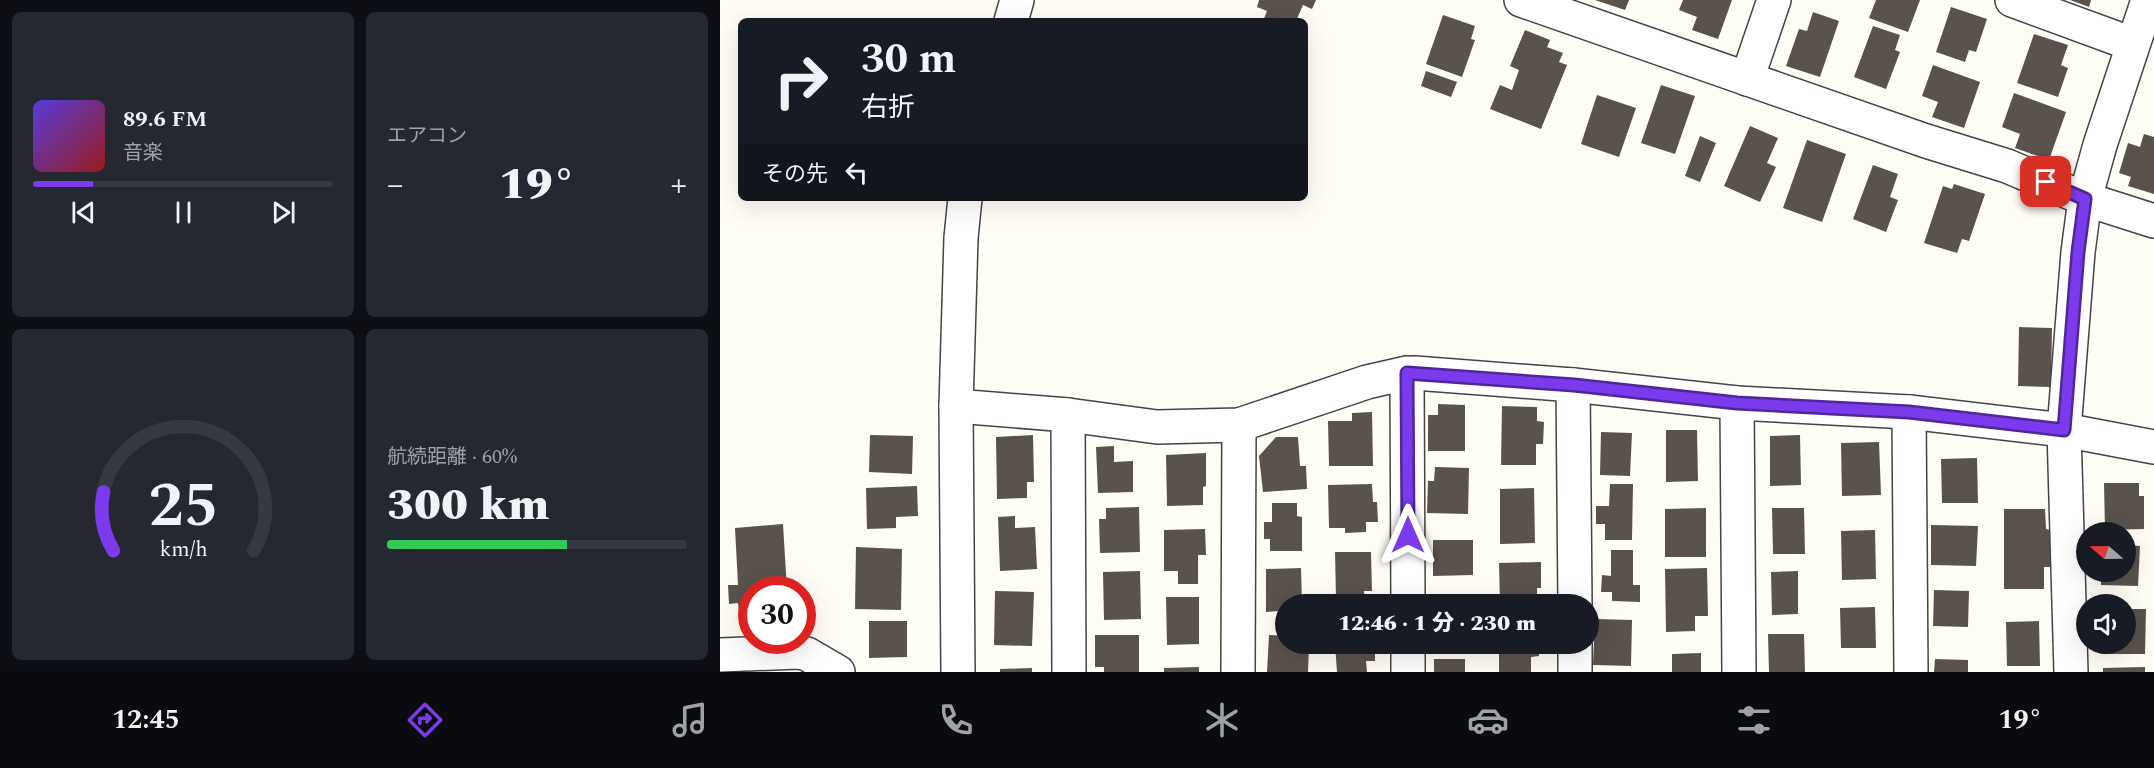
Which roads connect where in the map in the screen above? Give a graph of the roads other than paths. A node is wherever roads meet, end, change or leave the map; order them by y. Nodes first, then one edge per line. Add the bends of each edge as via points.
1 (1017, 0) edge
2 (1521, 0) edge
3 (1774, 0) edge
4 (2012, 0) edge
5 (2148, 0) edge
6 (1012, 18) edge
7 (2132, 44) junction
8 (1747, 79) junction
9 (2085, 199) junction
10 (965, 201) edge
11 (2154, 221) edge
12 (1407, 373) junction
13 (1574, 385) junction
14 (1737, 403) junction
15 (956, 406) junction
16 (1909, 412) junction
17 (1068, 415) junction
18 (1239, 425) junction
19 (2064, 430) junction
20 (2154, 447) edge
21 (1408, 594) edge
22 (1575, 594) edge
23 (1408, 654) edge
24 (1575, 654) edge
25 (720, 655) edge
26 (838, 672) edge
27 (958, 672) edge
28 (1069, 672) edge
29 (1239, 672) edge
30 (1408, 672) edge
31 (1575, 672) edge
32 (1739, 672) edge
33 (1911, 672) edge
34 (2071, 672) edge

1 - 6 street
2 - 8 street
3 - 8 street
4 - 7 street
5 - 7 street
7 - 9 street
8 - 9 street via 2007,166
9 - 11 street
9 - 19 street
10 - 15 street
12 - 13 street
12 - 18 street via 1367,381
12 - 21 street
13 - 14 street
13 - 22 street
14 - 16 street
14 - 32 street
15 - 17 street
15 - 27 street
16 - 19 street
16 - 33 street
17 - 18 street via 1158,427
17 - 28 street
18 - 29 street
19 - 20 street
19 - 34 street
23 - 30 street
24 - 31 street
25 - 26 street via 798,652

